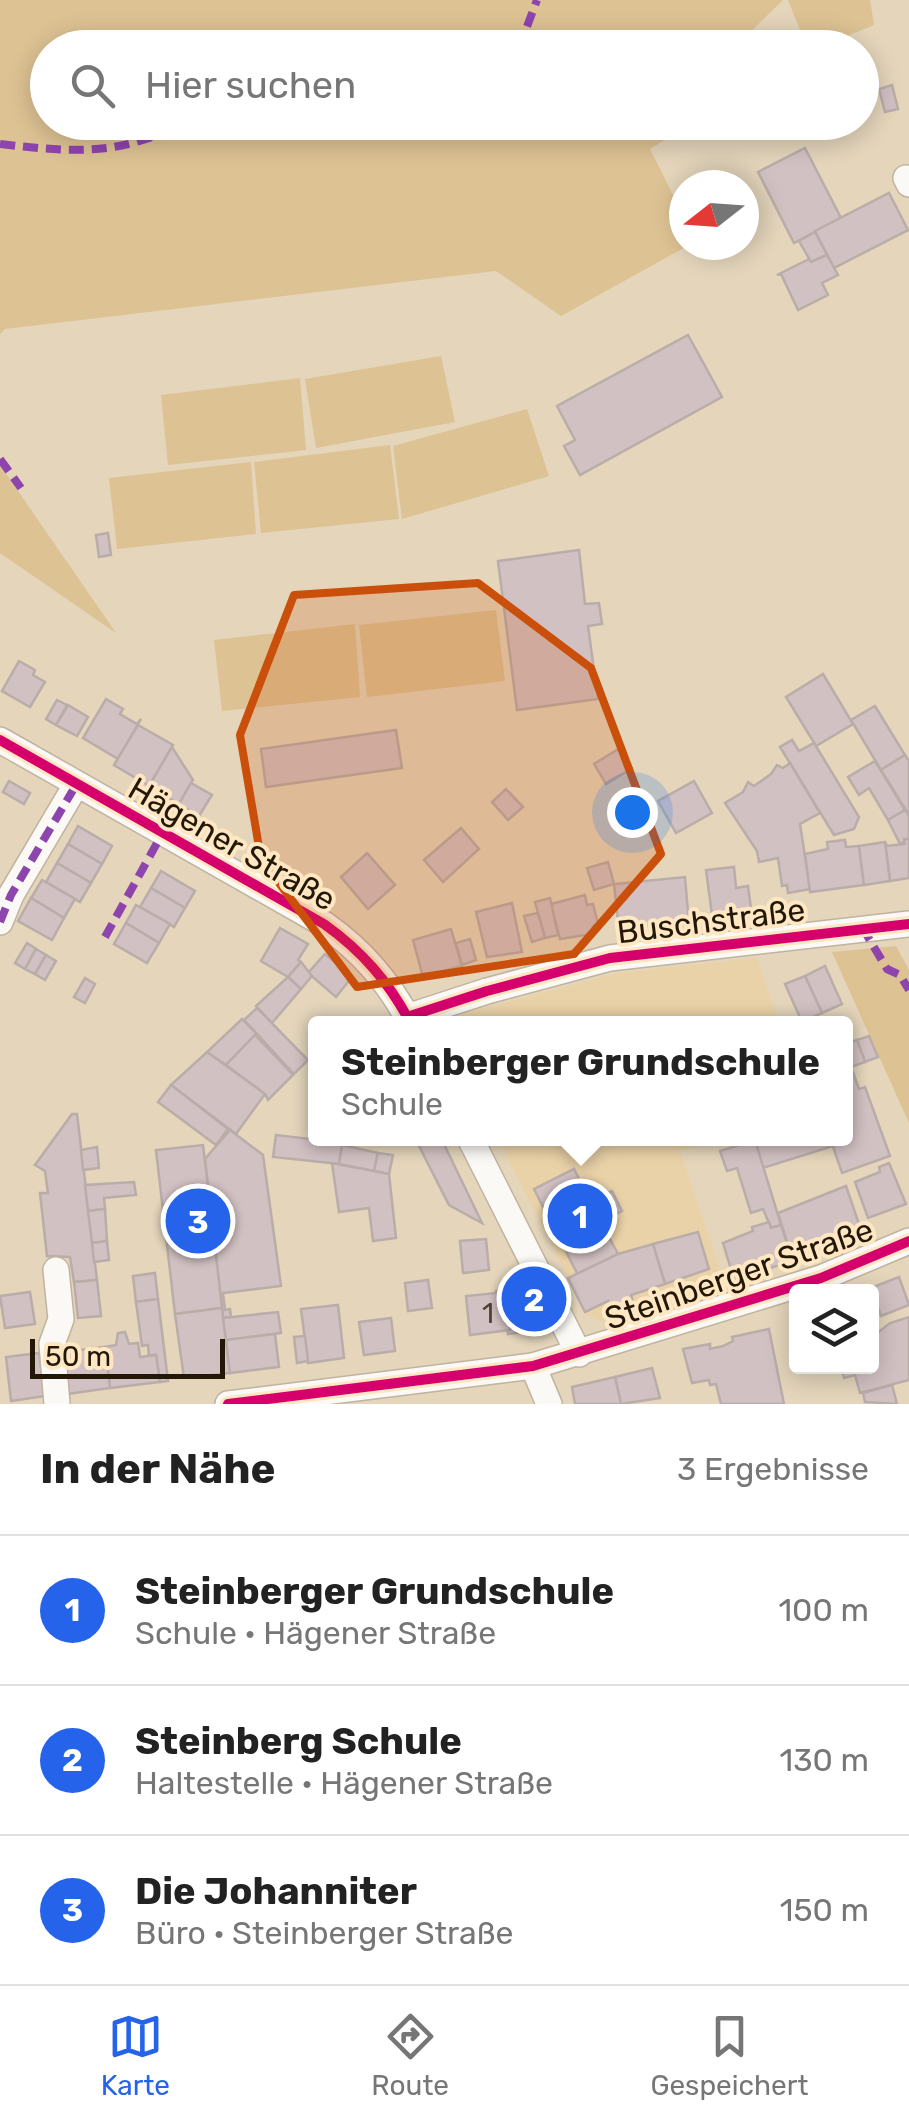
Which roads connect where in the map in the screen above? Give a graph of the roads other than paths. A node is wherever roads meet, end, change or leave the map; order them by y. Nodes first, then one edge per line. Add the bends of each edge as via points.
1 (0, 740) edge
2 (76, 784) junction
3 (0, 922) edge
4 (909, 924) edge
5 (407, 1016) edge
6 (420, 1016) edge
7 (474, 1146) edge
8 (909, 1241) edge
9 (56, 1270) dead end
10 (579, 1354) junction
11 (533, 1366) junction
12 (57, 1404) edge
13 (228, 1404) edge
14 (548, 1404) edge

1 - 2 street, Hägener Straße
2 - 3 street
2 - 5 street, Hägener Straße via 324,924 380,973
4 - 6 street, Buschstraße via 610,958
7 - 10 street
8 - 10 street, Steinberger Straße via 821,1278
9 - 12 street
10 - 11 street, Steinberger Straße
11 - 13 street, Steinberger Straße
11 - 14 street

